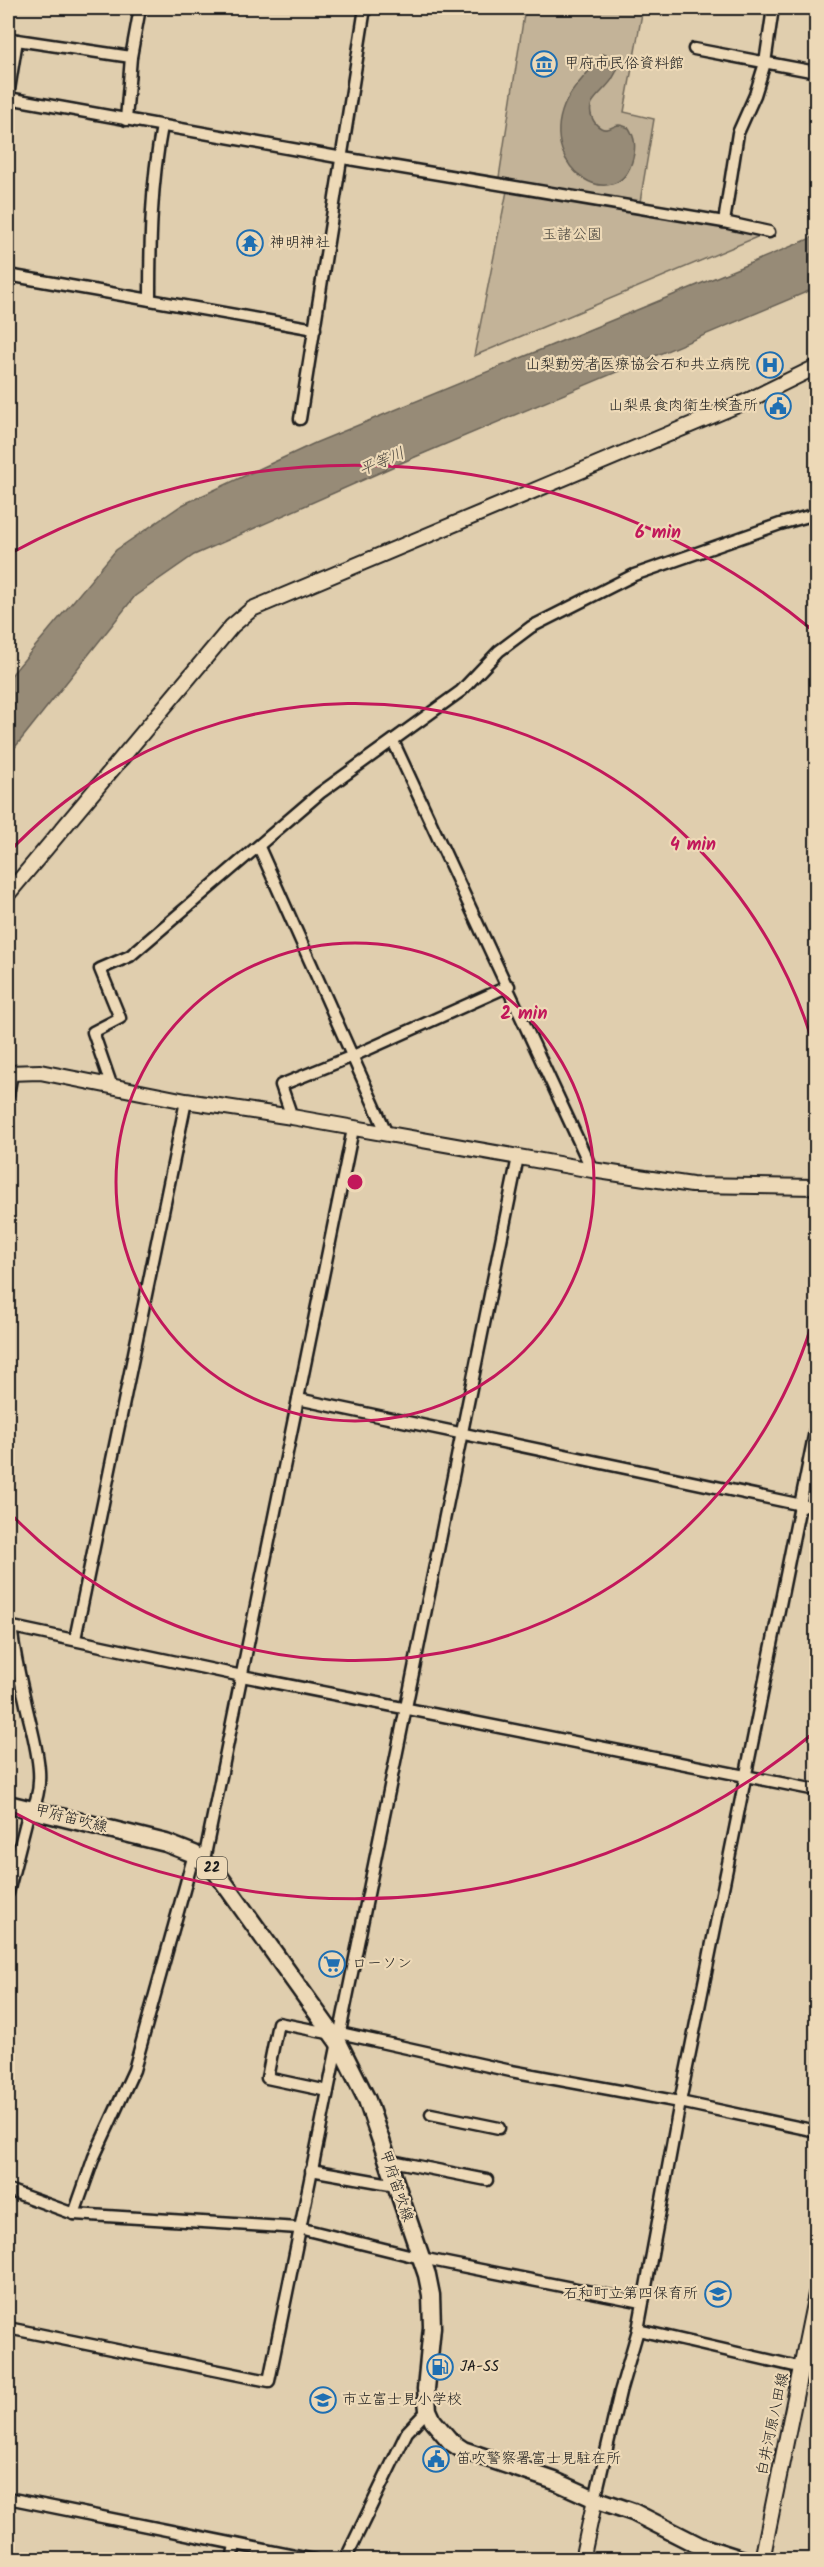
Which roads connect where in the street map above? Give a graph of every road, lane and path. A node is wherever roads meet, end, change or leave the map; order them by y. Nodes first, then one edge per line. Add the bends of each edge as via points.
1 (140, 8) edge
2 (365, 8) edge
3 (773, 8) edge
4 (12, 40) edge
5 (694, 49) dead end
6 (131, 57) junction
7 (765, 63) junction
8 (816, 72) edge
9 (8, 97) edge
10 (126, 120) junction
11 (162, 126) junction
12 (343, 158) junction
13 (724, 222) junction
14 (769, 232) dead end
15 (8, 275) edge
16 (150, 300) junction
17 (315, 329) junction
18 (816, 367) edge
19 (300, 419) dead end
20 (816, 514) edge
21 (393, 741) junction
22 (259, 847) junction
23 (8, 894) edge
24 (508, 986) junction
25 (353, 1056) junction
26 (10, 1073) edge
27 (112, 1087) junction
28 (8, 1095) edge
29 (186, 1101) junction
30 (292, 1117) junction
31 (353, 1129) junction
32 (387, 1134) junction
33 (518, 1157) junction
34 (592, 1170) junction
35 (816, 1187) edge
36 (298, 1399) junction
37 (816, 1426) edge
38 (463, 1435) junction
39 (800, 1504) junction
40 (816, 1508) edge
41 (9, 1626) edge
42 (75, 1639) junction
43 (242, 1676) junction
44 (406, 1707) junction
45 (747, 1775) junction
46 (816, 1790) edge
47 (8, 1804) edge
48 (33, 1810) junction
49 (199, 1857) junction
50 (8, 1893) edge
51 (337, 2037) junction
52 (328, 2091) junction
53 (680, 2102) junction
54 (431, 2114) dead end
55 (499, 2128) dead end
56 (816, 2131) edge
57 (387, 2160) junction
58 (311, 2170) junction
59 (487, 2180) dead end
60 (396, 2185) junction
61 (8, 2190) edge
62 (74, 2214) junction
63 (299, 2228) junction
64 (421, 2258) junction
65 (816, 2294) edge
66 (642, 2302) junction
67 (8, 2328) edge
68 (638, 2330) junction
69 (802, 2368) junction
70 (816, 2371) edge
71 (428, 2410) junction
72 (8, 2498) edge
73 (595, 2499) junction
74 (235, 2545) junction
75 (232, 2559) edge
76 (315, 2559) edge
77 (345, 2559) edge
78 (582, 2559) edge
79 (744, 2559) edge
80 (762, 2559) edge

1 - 6 street
2 - 12 street
3 - 7 street
4 - 6 street
4 - 9 street
5 - 7 street
6 - 10 street
7 - 8 street
7 - 13 street via 738,132
9 - 10 street
10 - 11 street
11 - 12 street
11 - 16 street via 150,216
12 - 13 street
12 - 17 street
13 - 14 street
15 - 16 street
16 - 17 street
17 - 19 street
18 - 23 street via 745,402 252,609 232,626
20 - 21 street via 634,575 531,627 499,651 461,691
21 - 22 street via 320,793
21 - 24 street
22 - 25 street
22 - 27 street via 130,956 100,969 120,1018 93,1032
24 - 25 street
24 - 34 street
25 - 30 street via 281,1085
25 - 32 street
26 - 27 street via 40,1072
26 - 28 street
27 - 29 street
29 - 30 street
29 - 42 street
30 - 31 street
31 - 32 street
31 - 36 street
32 - 33 street
33 - 34 street
33 - 38 street
34 - 35 street via 692,1185
36 - 38 street
36 - 43 street
37 - 39 street
38 - 39 street
38 - 44 street
39 - 40 street
39 - 45 street
41 - 42 street
41 - 48 street via 36,1744 38,1796
42 - 43 street
43 - 44 street
43 - 49 street
44 - 45 street
44 - 51 street
45 - 46 street
45 - 53 street
47 - 48 main road, 甲府笛吹線 / 22
48 - 49 main road, 甲府笛吹線 / 22 via 166,1843
48 - 50 street via 27,1818
49 - 51 main road, 甲府笛吹線 / 22 via 235,1896
49 - 62 street via 134,2070 94,2157
51 - 52 street
51 - 52 street via 278,2024 267,2078
51 - 53 street
51 - 57 main road, 甲府笛吹線 / 22 via 367,2100
52 - 58 street
53 - 56 street
53 - 66 street
54 - 55 street
57 - 59 street
57 - 60 main road, 甲府笛吹線 / 22
58 - 60 street
58 - 63 street
60 - 64 main road, 甲府笛吹線 / 22
61 - 62 street
62 - 63 street
63 - 64 street
63 - 67 street via 269,2381
64 - 66 street
64 - 71 main road, 甲府笛吹線 / 22 via 431,2295
65 - 69 street, 白井河原八田線
66 - 68 street
68 - 69 street
68 - 73 street
69 - 70 street
69 - 80 street, 白井河原八田線
71 - 73 main road via 441,2432 463,2450
71 - 77 street via 407,2432
72 - 74 street
73 - 78 street
73 - 79 main road via 633,2512 700,2546
74 - 75 street
74 - 76 street

